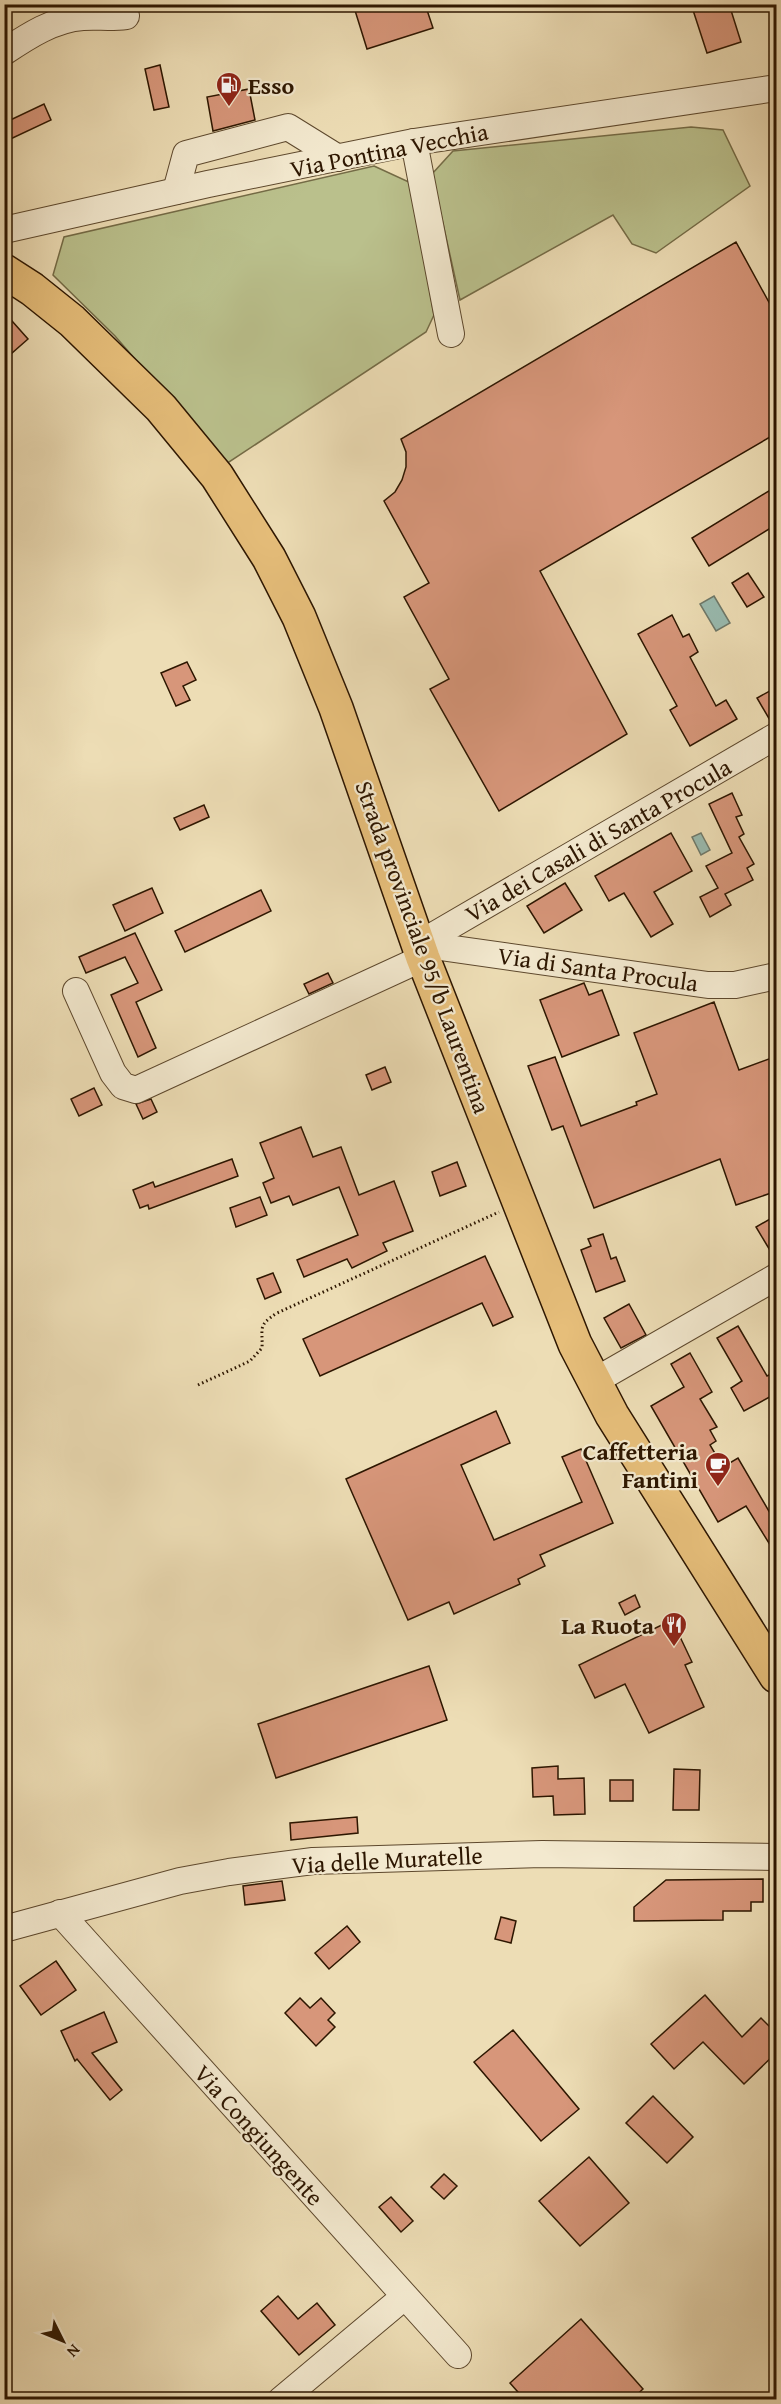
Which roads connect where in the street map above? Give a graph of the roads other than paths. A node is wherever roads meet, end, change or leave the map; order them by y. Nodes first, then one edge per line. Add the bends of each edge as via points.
1 (126, 16) dead end
2 (4, 52) edge
3 (776, 88) edge
4 (414, 142) junction
5 (338, 158) junction
6 (176, 191) junction
7 (4, 230) edge
8 (4, 270) edge
9 (451, 334) dead end
10 (777, 736) edge
11 (421, 951) junction
12 (777, 976) edge
13 (76, 991) dead end
14 (777, 1277) edge
15 (593, 1382) junction
16 (772, 1661) edge
17 (777, 1857) edge
18 (60, 1913) junction
19 (4, 1929) edge
20 (404, 2297) junction
21 (458, 2355) dead end
22 (281, 2400) edge

1 - 2 street via 63,21
3 - 4 street, Via Pontina Vecchia
4 - 5 street, Via Pontina Vecchia
4 - 9 street
5 - 6 street, Via Pontina Vecchia
5 - 6 street via 288,127 186,154
6 - 7 street, Via Pontina Vecchia
8 - 11 main road, Strada provinciale 95/b Laurentina via 60,310 140,386 198,452 252,529 312,647
10 - 11 street, Via dei Casali di Santa Procula
11 - 12 street, Via di Santa Procula via 708,985 735,985
11 - 13 street, Via dei Casali di Santa Procula via 136,1090 123,1086 112,1073
11 - 15 main road, Strada provinciale 95/b Laurentina via 560,1308
14 - 15 street
15 - 16 main road, Strada provinciale 95/b Laurentina
17 - 18 street, Via delle Muratelle via 542,1854 313,1861 205,1876
18 - 19 street, Via delle Muratelle
18 - 20 street, Via Congiungente
20 - 21 street, Via Congiungente
20 - 22 street

